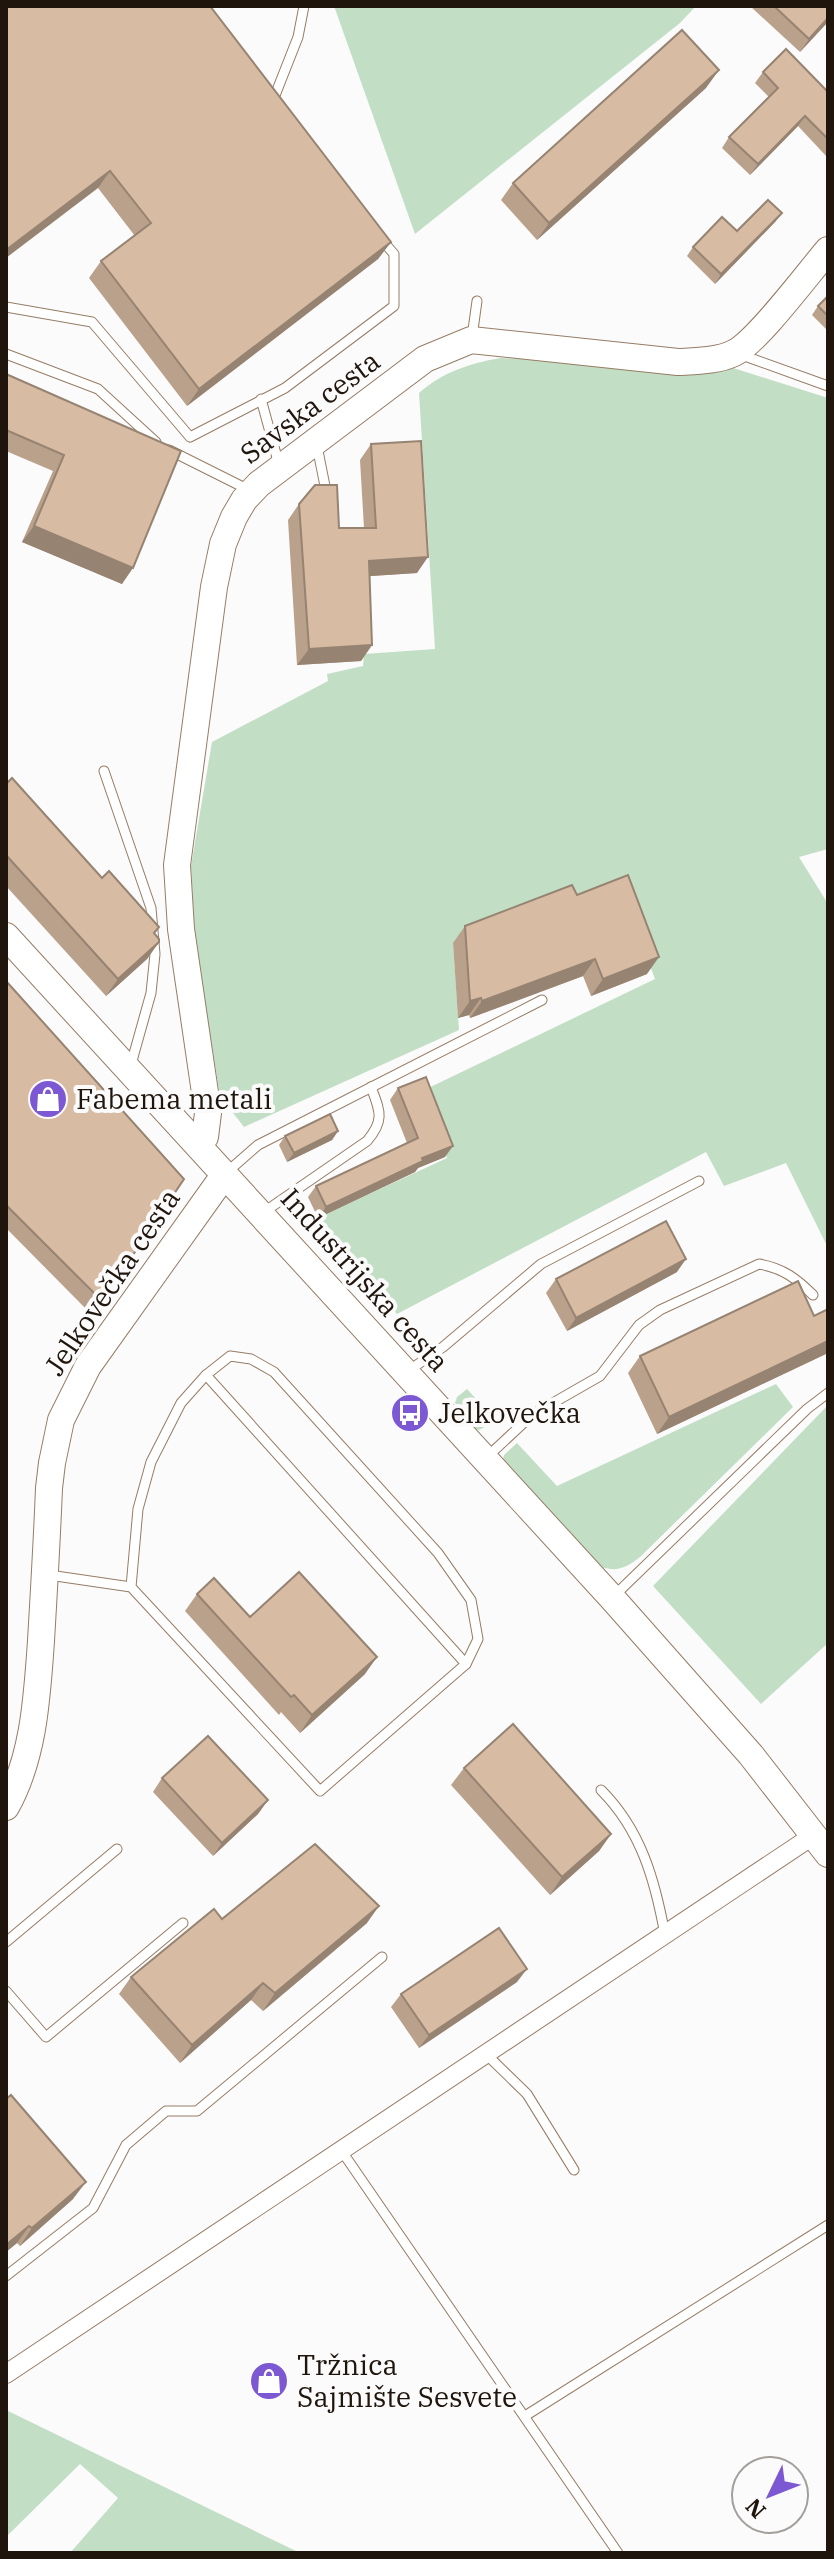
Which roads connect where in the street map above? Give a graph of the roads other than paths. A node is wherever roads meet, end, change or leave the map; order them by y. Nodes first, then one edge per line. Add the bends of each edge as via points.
1 (304, 6) edge
2 (281, 116) edge
3 (375, 231) edge
4 (828, 250) edge
5 (477, 301) dead end
6 (6, 307) edge
7 (471, 340) junction
8 (736, 353) junction
9 (6, 354) edge
10 (828, 386) edge
11 (261, 399) junction
12 (316, 441) junction
13 (279, 466) junction
14 (325, 486) edge
15 (252, 491) junction
16 (104, 771) dead end
17 (6, 936) edge
18 (542, 1000) edge
19 (130, 1071) junction
20 (371, 1087) junction
21 (198, 1144) junction
22 (225, 1174) junction
23 (699, 1181) dead end
24 (262, 1214) junction
25 (813, 1295) dead end
26 (405, 1373) junction
27 (206, 1375) junction
28 (828, 1393) edge
29 (484, 1460) junction
30 (45, 1574) junction
31 (131, 1587) junction
32 (612, 1598) junction
33 (466, 1664) junction
34 (601, 1790) dead end
35 (6, 1807) edge
36 (821, 1844) edge
37 (117, 1849) dead end
38 (183, 1923) dead end
39 (665, 1935) junction
40 (6, 1942) edge
41 (382, 1957) dead end
42 (6, 1991) edge
43 (486, 2054) junction
44 (341, 2150) junction
45 (574, 2170) dead end
46 (828, 2225) edge
47 (6, 2276) edge
48 (6, 2374) edge
49 (525, 2416) junction
50 (618, 2553) edge

1 - 2 lane via 272,105
3 - 11 lane via 394,254 394,306 285,388
4 - 8 street
5 - 7 lane
6 - 11 lane via 92,322 190,437
7 - 8 street, Savska cesta via 678,362
7 - 12 street, Savska cesta via 425,359
8 - 10 lane
9 - 15 lane via 98,389 151,439
11 - 13 lane
12 - 13 street, Savska cesta
12 - 14 lane
13 - 15 street, Savska cesta
15 - 21 street, Savska cesta via 229,531 214,587 180,836 177,892 208,1113 205,1137
16 - 19 lane via 151,908 155,954 151,993
17 - 19 street, Industrijska cesta
18 - 20 lane
19 - 21 street, Industrijska cesta
20 - 22 lane via 258,1145
20 - 24 lane via 380,1110 376,1131
21 - 22 street, Industrijska cesta
22 - 24 street, Industrijska cesta
22 - 30 street, Jelkovečka cesta via 113,1328 70,1399 52,1463
23 - 26 lane via 541,1264
24 - 26 street, Industrijska cesta
25 - 29 lane via 790,1274 759,1264 660,1310 639,1325 600,1376 532,1415
26 - 29 street, Industrijska cesta
27 - 31 lane via 181,1403 151,1462 138,1509
27 - 33 lane
27 - 33 lane via 230,1356 251,1359 274,1372 438,1553 471,1600 478,1639
28 - 32 lane
29 - 32 street, Industrijska cesta
30 - 31 lane
30 - 35 street, Jelkovečka cesta via 30,1743
31 - 33 lane via 320,1791
32 - 36 street, Industrijska cesta via 751,1755
34 - 39 lane via 621,1810 646,1861
36 - 39 street
37 - 40 lane
38 - 42 lane via 46,2037
39 - 43 street
41 - 47 lane via 197,2111 166,2111 126,2145 93,2208
43 - 44 street
43 - 45 lane via 527,2094
44 - 48 street
44 - 49 lane
46 - 49 lane
49 - 50 lane

